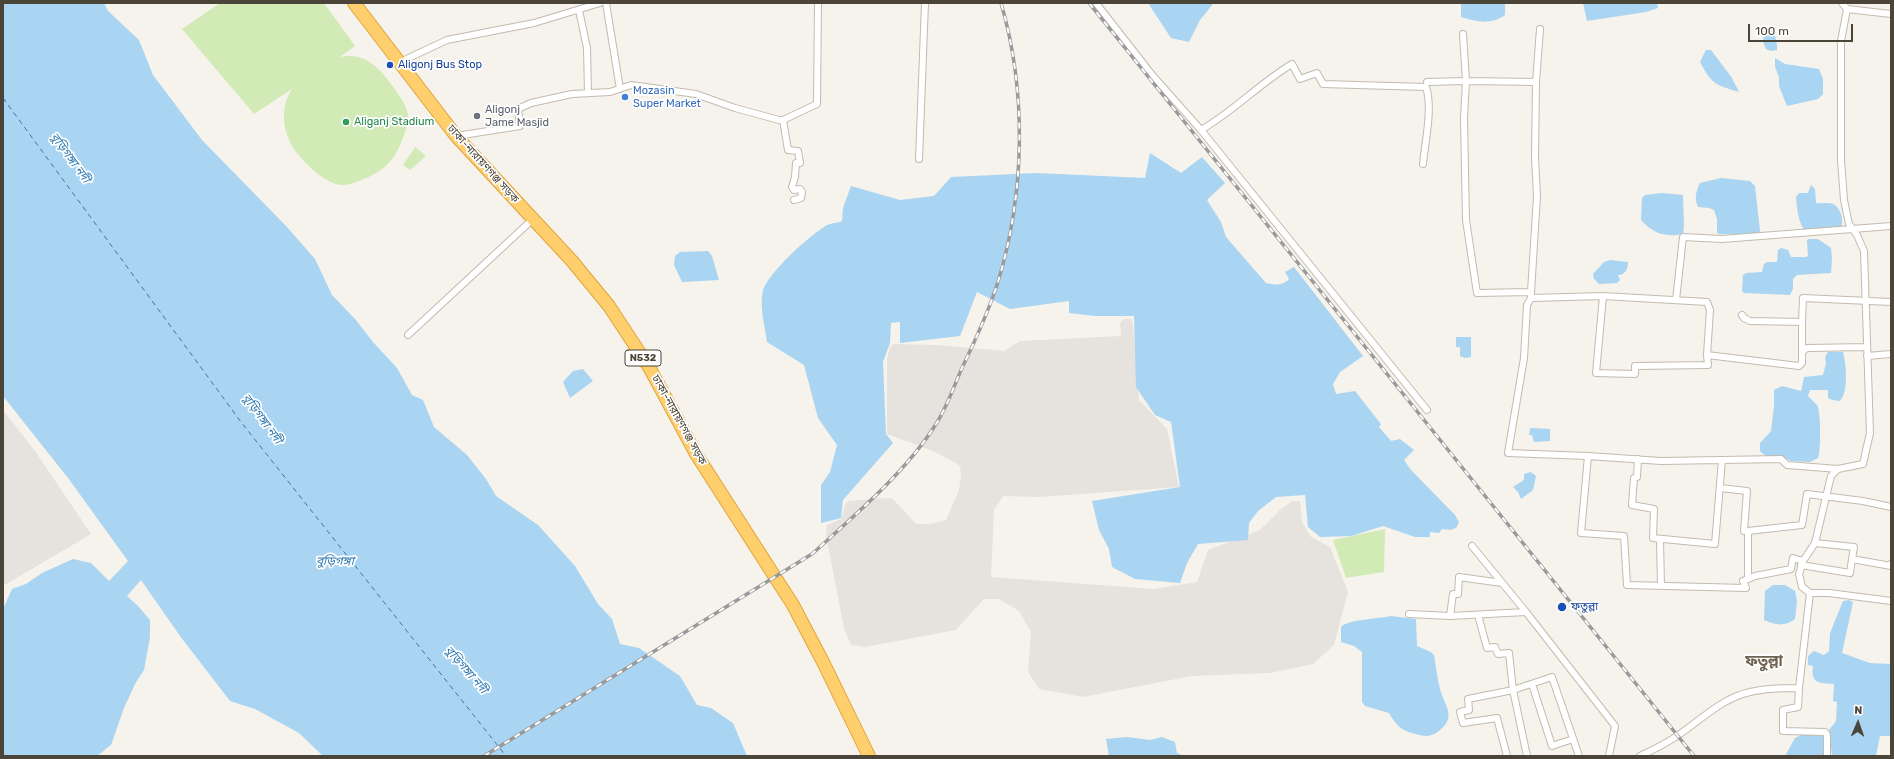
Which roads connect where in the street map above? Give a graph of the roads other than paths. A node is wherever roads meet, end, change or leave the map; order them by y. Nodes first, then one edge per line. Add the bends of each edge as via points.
1 (354, 3) edge
2 (600, 3) edge
3 (606, 3) edge
4 (818, 3) edge
5 (925, 3) edge
6 (1096, 3) edge
7 (1842, 3) edge
8 (1847, 9) junction
9 (579, 10) junction
10 (1891, 14) edge
11 (1540, 29) dead end
12 (1463, 34) dead end
13 (400, 62) junction
14 (1466, 81) junction
15 (1427, 82) dead end
16 (1536, 82) junction
17 (620, 89) junction
18 (588, 93) junction
19 (783, 120) junction
20 (1201, 130) junction
21 (456, 136) junction
22 (919, 159) dead end
23 (1423, 164) dead end
24 (794, 200) dead end
25 (533, 219) junction
26 (1891, 226) edge
27 (1853, 229) junction
28 (1531, 295) junction
29 (1603, 296) junction
30 (1676, 300) junction
31 (1865, 301) junction
32 (1891, 302) edge
33 (1742, 315) dead end
34 (1802, 322) junction
35 (408, 335) dead end
36 (1867, 347) junction
37 (1802, 352) junction
38 (1891, 354) edge
39 (1707, 355) junction
40 (1867, 356) junction
41 (1427, 410) dead end
42 (1588, 456) junction
43 (1638, 459) junction
44 (1722, 460) junction
45 (1838, 469) junction
46 (1720, 488) junction
47 (1827, 497) junction
48 (1891, 507) edge
49 (1748, 531) junction
50 (1660, 540) junction
51 (1815, 543) junction
52 (1472, 546) dead end
53 (1852, 559) junction
54 (1802, 563) junction
55 (1891, 564) edge
56 (1748, 579) junction
57 (1502, 582) junction
58 (1662, 586) junction
59 (1810, 593) junction
60 (1891, 601) edge
61 (1526, 612) junction
62 (1409, 614) dead end
63 (1478, 615) junction
64 (1450, 616) junction
65 (1532, 684) junction
66 (1799, 688) junction
67 (1513, 690) junction
68 (1573, 739) junction
69 (869, 756) edge
70 (1507, 756) edge
71 (1527, 756) edge
72 (1579, 756) edge
73 (1609, 756) edge
74 (1640, 756) edge
75 (1828, 756) edge

1 - 13 highway, ঢাকা-নারায়ণগঞ্জ সড়ক / N532
2 - 9 street
3 - 17 street
4 - 19 street via 818,104
5 - 22 street
6 - 20 street via 1153,76
7 - 8 street
8 - 10 street
8 - 27 street via 1841,47 1841,160 1844,200 1849,224
9 - 13 street via 534,23 446,40
9 - 18 street via 587,48
11 - 16 street
12 - 14 street
13 - 21 highway, ঢাকা-নারায়ণগঞ্জ সড়ক / N532
14 - 15 street
14 - 16 street
14 - 28 street via 1466,220 1477,293
16 - 28 street via 1537,196
17 - 18 street
17 - 19 street via 631,85 696,94 735,108
18 - 21 street via 531,103 518,109 520,126
19 - 24 street via 788,150 798,151 800,156 800,162 796,163 792,187 802,192 801,198
20 - 23 street via 1221,118 1292,64 1300,79 1317,73 1323,84 1426,87 1428,120
20 - 41 street
21 - 25 highway, ঢাকা-নারায়ণগঞ্জ সড়ক / N532
25 - 35 street
25 - 69 highway, ঢাকা-নারায়ণগঞ্জ সড়ক / N532 via 609,306 649,367 696,454 792,605
26 - 27 street
27 - 30 street via 1722,239 1683,237
27 - 31 street via 1864,251
28 - 29 street
28 - 42 street via 1527,305 1524,358 1508,453
29 - 30 street
29 - 39 street via 1596,373 1635,374 1635,366 1708,365
30 - 39 street via 1707,302 1710,306
31 - 32 street
31 - 34 street via 1803,298
31 - 36 street
33 - 34 street via 1750,321
34 - 37 street
36 - 37 street via 1810,347 1803,349
36 - 40 street
37 - 39 street via 1802,363 1799,366
38 - 40 street
40 - 45 street via 1870,433 1863,464
42 - 43 street
42 - 58 street via 1581,533 1624,536 1627,585
43 - 44 street
43 - 50 street via 1632,505 1654,509 1653,538
44 - 45 street via 1781,459 1787,465
44 - 46 street
45 - 47 street via 1831,476
46 - 49 street via 1747,491 1744,531
46 - 50 street via 1715,544
47 - 48 street
47 - 49 street via 1806,494 1802,525
47 - 51 street
49 - 56 street
50 - 58 street
51 - 53 street via 1854,547
51 - 54 street
52 - 57 street
53 - 54 street via 1850,573
53 - 55 street via 1890,566
54 - 56 street via 1793,558 1791,570
54 - 59 street via 1799,574 1802,587
56 - 58 street via 1743,581 1746,588
57 - 61 street
57 - 64 street via 1459,577 1458,594 1453,594
59 - 60 street
59 - 66 street
61 - 63 street
61 - 73 street via 1616,726
62 - 64 street
63 - 64 street
63 - 67 street via 1487,648 1496,647 1498,654 1509,653
65 - 67 street
65 - 68 street via 1552,677
65 - 68 street via 1552,746
66 - 74 street via 1770,688 1739,695 1699,719 1659,748
66 - 75 street via 1798,707 1783,710 1783,731 1825,732
67 - 70 street via 1468,699 1469,710 1460,712 1463,724 1497,718
67 - 71 street
68 - 72 street

